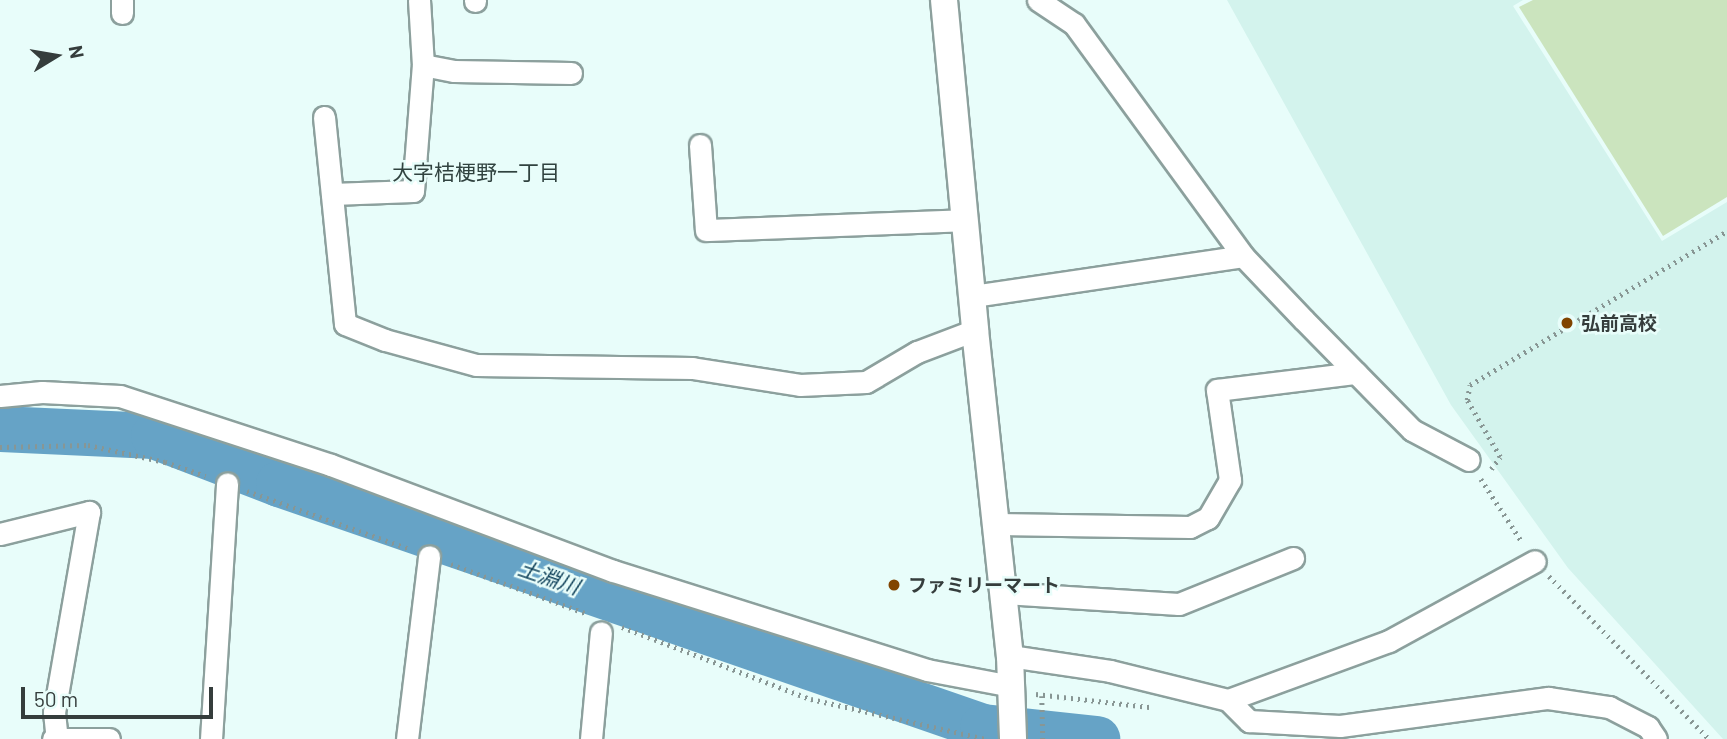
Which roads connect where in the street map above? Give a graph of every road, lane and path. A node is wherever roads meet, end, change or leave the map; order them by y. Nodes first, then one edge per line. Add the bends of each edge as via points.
1 (419, 0) edge
2 (944, 0) edge
3 (1038, 0) edge
4 (423, 65) junction
5 (571, 73) dead end
6 (324, 117) dead end
7 (701, 145) dead end
8 (332, 194) junction
9 (965, 220) junction
10 (1727, 231) edge
11 (1243, 256) junction
12 (973, 296) junction
13 (975, 330) junction
14 (1356, 373) junction
15 (0, 396) edge
16 (0, 447) edge
17 (1469, 460) joint
18 (1483, 481) junction
19 (227, 484) junction
20 (997, 524) junction
21 (0, 534) edge
22 (429, 556) junction
23 (1293, 558) dead end
24 (1535, 561) junction
25 (1004, 593) junction
26 (606, 625) junction
27 (1010, 656) junction
28 (1013, 694) junction
29 (1042, 696) junction
30 (1228, 701) junction
31 (1158, 708) dead end
32 (55, 739) edge
33 (109, 739) edge
34 (211, 739) edge
35 (407, 739) edge
36 (591, 739) edge
37 (985, 739) edge
38 (1013, 739) edge
39 (1043, 739) edge
40 (1656, 739) edge
41 (1709, 739) edge

1 - 4 street
2 - 9 street
3 - 11 street via 1074,24
4 - 5 street via 454,71
4 - 8 street via 413,191
6 - 8 street
7 - 9 street via 706,230
8 - 13 street via 345,324 476,365 692,368 800,385 866,382 917,352
9 - 12 street
10 - 18 path via 1471,385 1467,400 1500,457
11 - 12 street
11 - 14 street
12 - 13 street
13 - 20 street
14 - 17 street via 1412,430
14 - 20 street via 1217,390 1230,480 1208,518 1190,527
15 - 28 street via 43,392 120,396 331,465 613,571
16 - 19 path via 88,445 165,461
17 - 18 path
18 - 24 path
19 - 22 path
19 - 34 street
20 - 25 street
21 - 32 street via 89,512 54,712
22 - 26 path
22 - 35 street
23 - 25 street via 1179,604
24 - 30 street via 1389,641
24 - 41 path
25 - 27 street
26 - 36 street
26 - 37 path via 811,699
27 - 28 street
27 - 30 street via 1110,671
28 - 29 path
28 - 38 street
29 - 31 path
29 - 39 path
30 - 40 street via 1249,722 1340,726 1548,698 1609,707 1648,727
32 - 33 street

